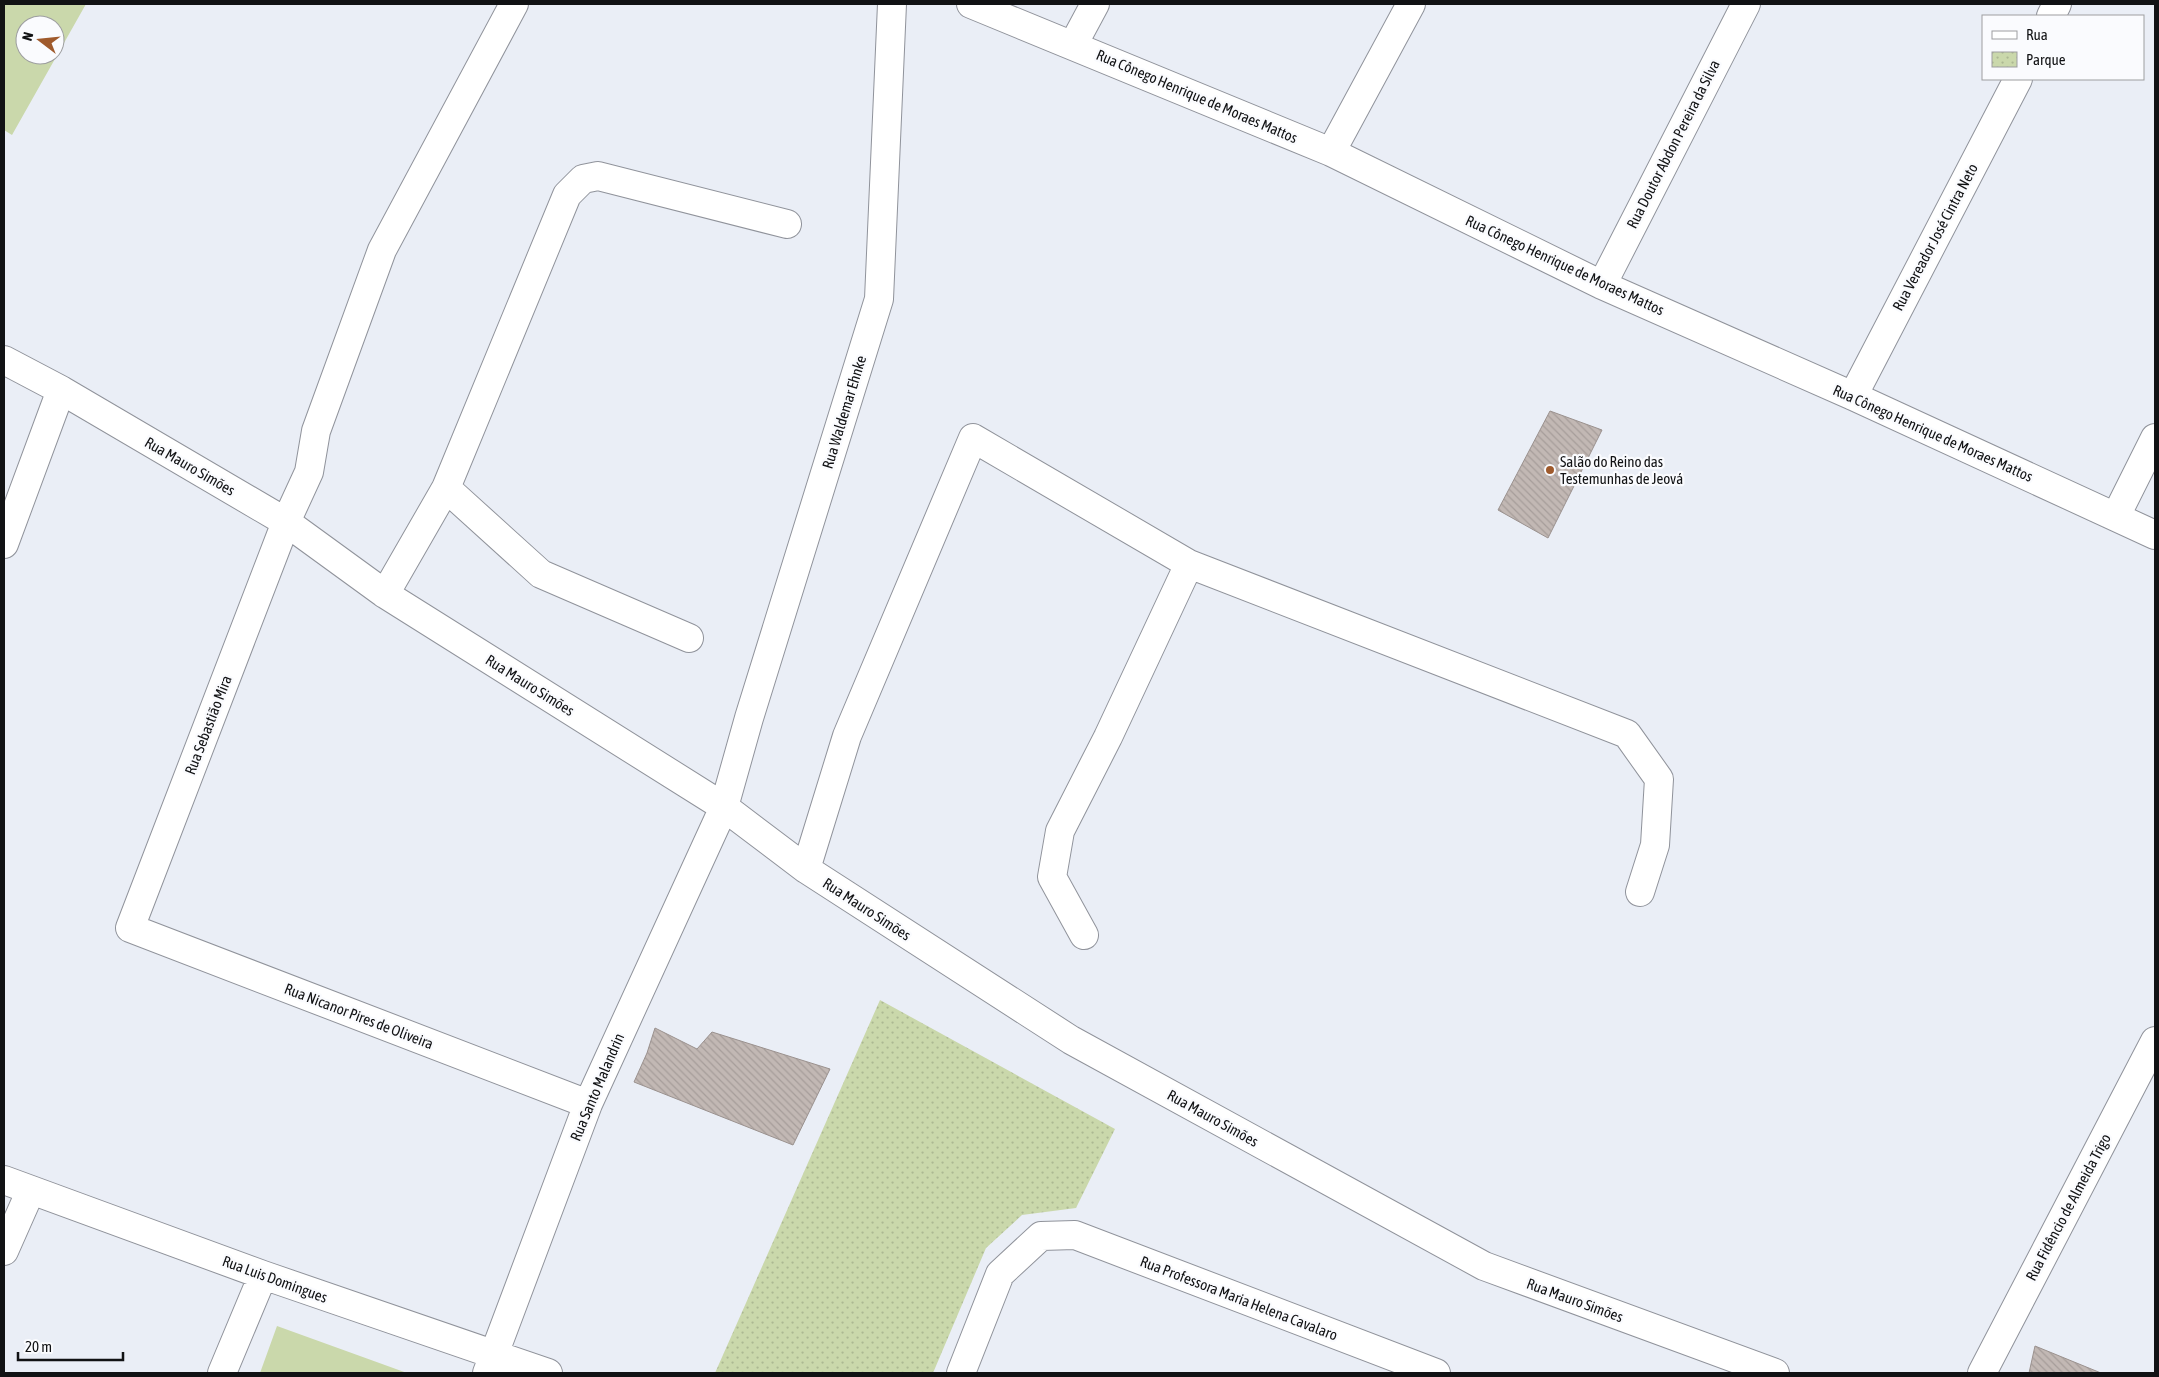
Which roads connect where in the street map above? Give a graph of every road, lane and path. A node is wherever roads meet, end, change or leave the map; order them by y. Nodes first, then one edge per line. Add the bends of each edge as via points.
1 (514, 4) edge
2 (892, 4) edge
3 (971, 4) edge
4 (1095, 4) edge
5 (1411, 4) edge
6 (1746, 4) edge
7 (1073, 45) junction
8 (2017, 80) edge
9 (1331, 152) junction
10 (788, 224) dead end
11 (1602, 285) junction
12 (4, 360) edge
13 (61, 390) junction
14 (1853, 396) junction
15 (2155, 438) edge
16 (446, 488) junction
17 (2116, 516) junction
18 (286, 522) junction
19 (2155, 535) edge
20 (4, 544) edge
21 (1189, 564) junction
22 (385, 594) junction
23 (689, 638) dead end
24 (724, 807) junction
25 (806, 869) junction
26 (1640, 892) dead end
27 (130, 928) joint
28 (1084, 935) dead end
29 (2155, 1041) edge
30 (588, 1104) junction
31 (4, 1180) edge
32 (31, 1190) junction
33 (4, 1251) edge
34 (263, 1275) junction
35 (490, 1364) edge
36 (222, 1373) edge
37 (548, 1373) edge
38 (961, 1373) edge
39 (1436, 1373) edge
40 (1776, 1373) edge
41 (1982, 1373) edge

1 - 18 street, Rua Sebastião Mira via 382,250 316,431 309,472
2 - 24 street, Rua Waldemar Ehnke via 879,299
3 - 7 street, Rua Cônego Henrique de Moraes Mattos
4 - 7 street
5 - 9 street
6 - 11 street, Rua Doutor Abdon Pereira da Silva
7 - 9 street, Rua Cônego Henrique de Moraes Mattos
8 - 14 street, Rua Vereador José Cintra Neto
9 - 11 street, Rua Cônego Henrique de Moraes Mattos
10 - 16 street via 598,176 583,179 567,195
11 - 14 street, Rua Cônego Henrique de Moraes Mattos
12 - 13 street, Rua Mauro Simões
13 - 18 street, Rua Mauro Simões
13 - 20 street
14 - 17 street, Rua Cônego Henrique de Moraes Mattos
15 - 17 street
16 - 22 street
16 - 23 street via 541,574
17 - 19 street, Rua Cônego Henrique de Moraes Mattos
18 - 22 street, Rua Mauro Simões
18 - 27 street, Rua Sebastião Mira
21 - 25 street via 973,438 847,736
21 - 26 street via 1628,734 1659,779 1655,845
21 - 28 street via 1060,831 1052,877
22 - 24 street, Rua Mauro Simões
24 - 25 street, Rua Mauro Simões
24 - 30 street, Rua Santo Malandrin
25 - 40 street, Rua Mauro Simões via 1071,1040 1484,1266
27 - 30 street, Rua Nicanor Pires de Oliveira
29 - 41 street, Rua Fidêncio de Almeida Trigo
30 - 35 street, Rua Santo Malandrin
31 - 32 street, Rua Luis Domingues
32 - 33 street
32 - 34 street, Rua Luis Domingues
34 - 35 street, Rua Luis Domingues
34 - 36 street
35 - 37 street, Rua Luis Domingues
38 - 39 street, Rua Professora Maria Helena Cavalaro via 1000,1274 1041,1236 1075,1235

